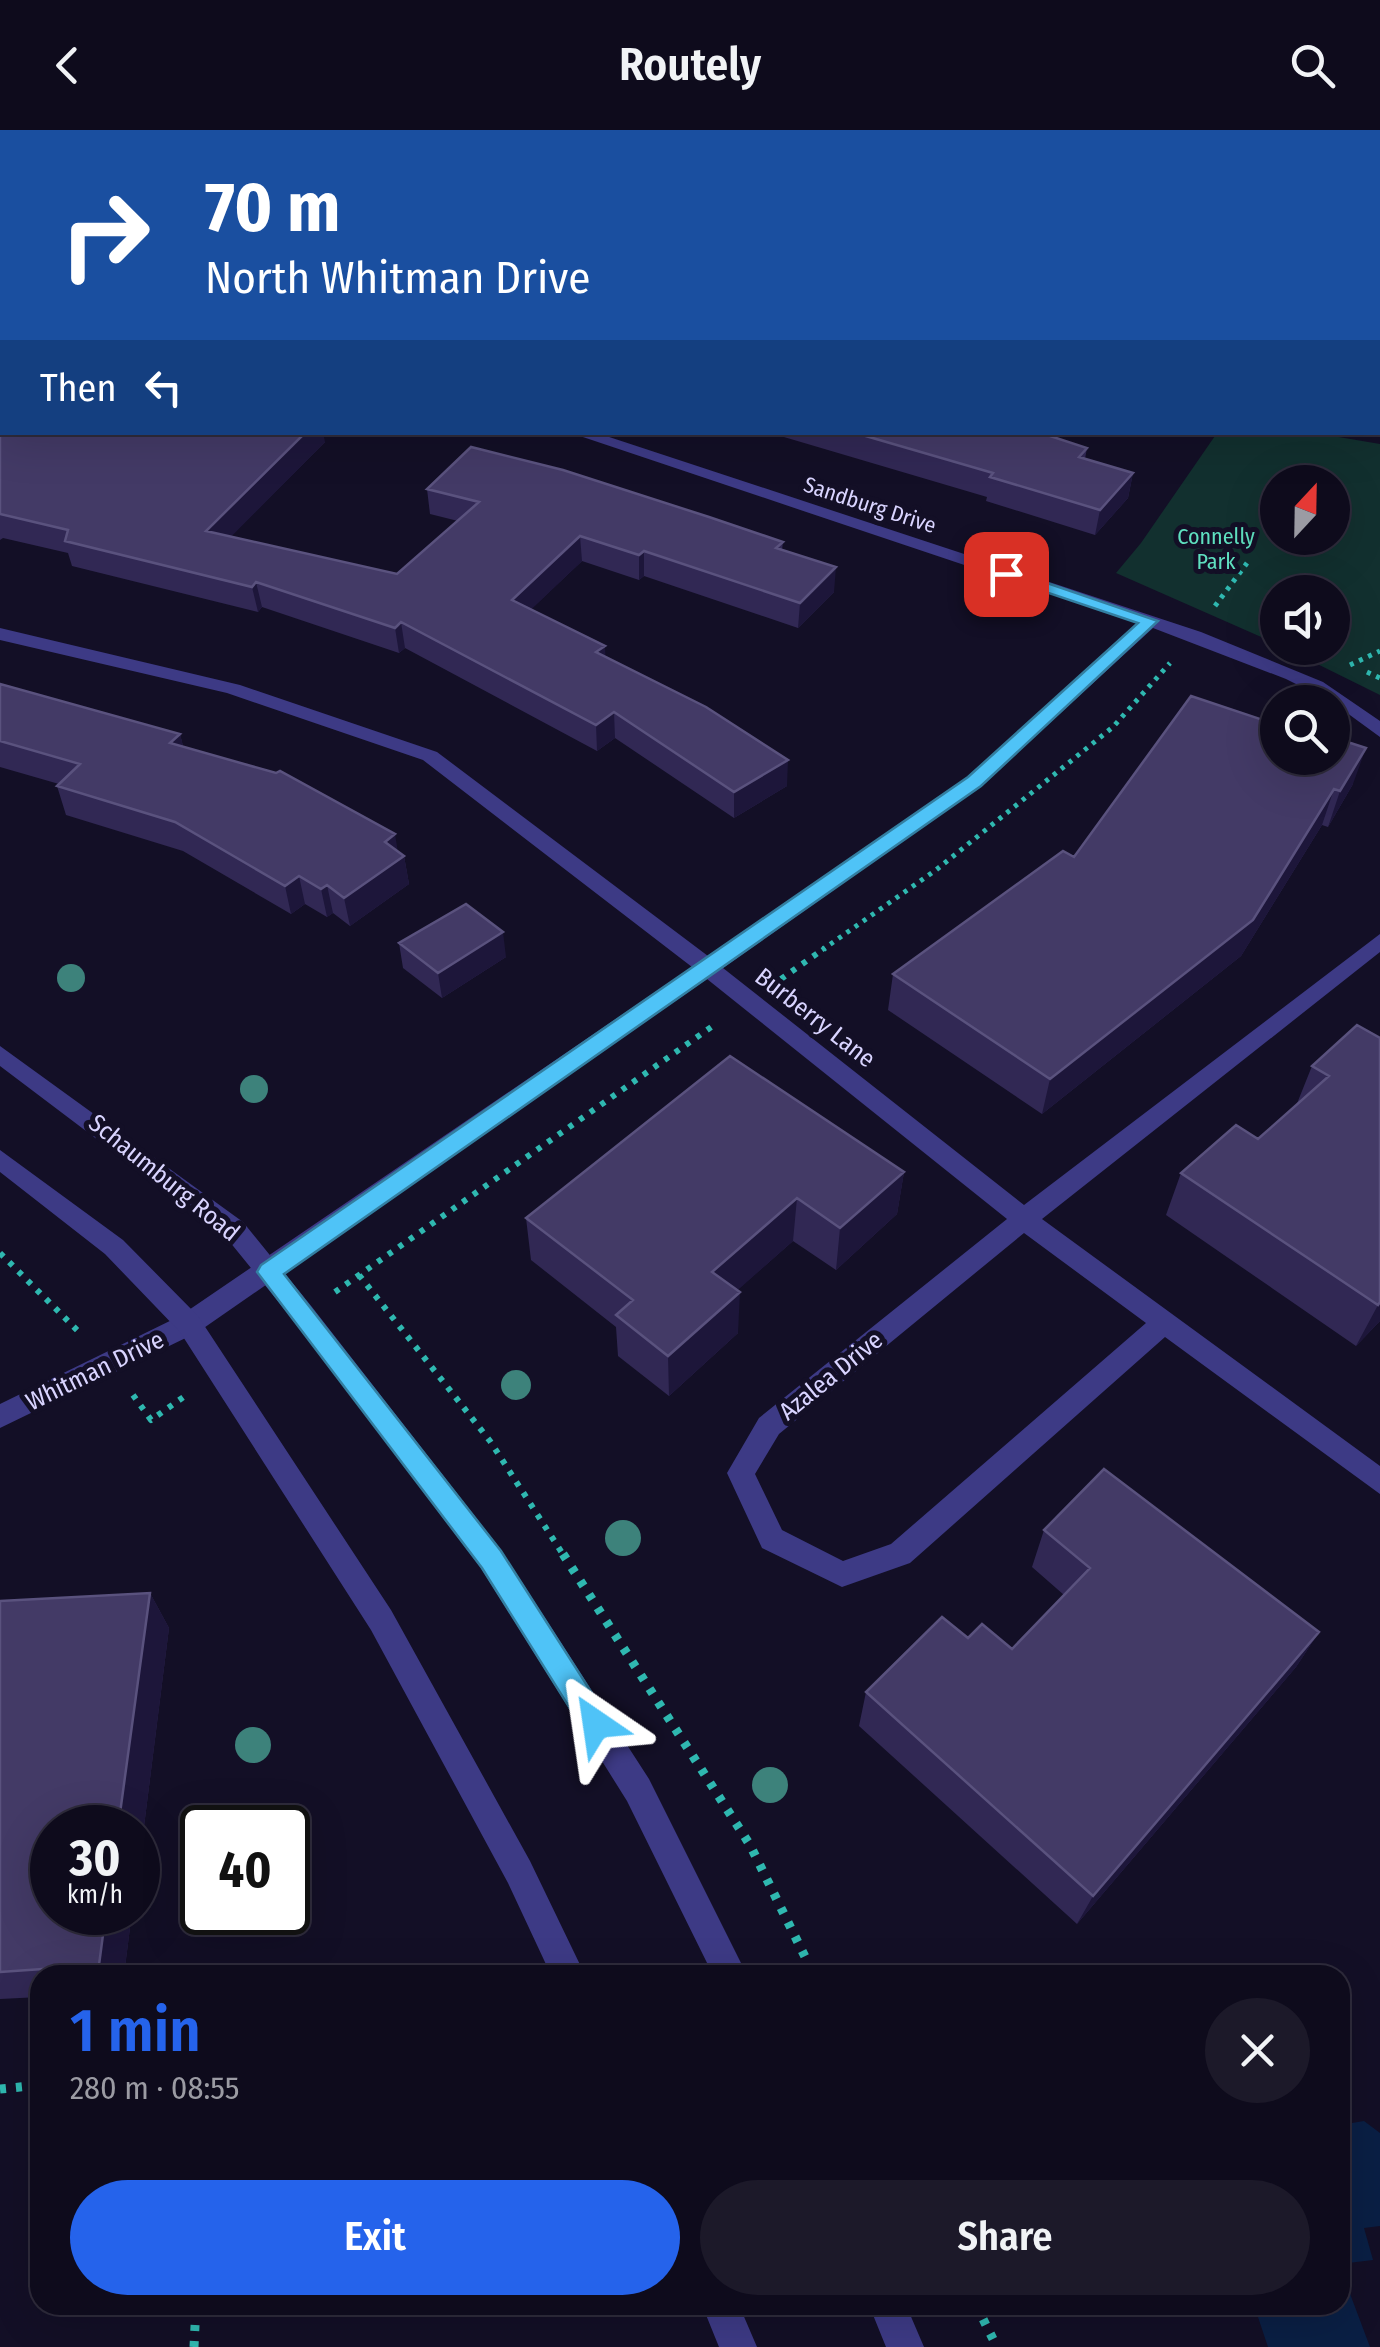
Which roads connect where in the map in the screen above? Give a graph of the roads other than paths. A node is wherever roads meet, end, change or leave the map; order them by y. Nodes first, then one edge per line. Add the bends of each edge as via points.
1 (585, 435) edge
2 (1150, 621) junction
3 (0, 634) edge
4 (1380, 730) edge
5 (1380, 941) edge
6 (704, 968) junction
7 (0, 1054) edge
8 (0, 1159) edge
9 (1024, 1219) junction
10 (269, 1272) junction
11 (1166, 1321) junction
12 (189, 1324) junction
13 (0, 1417) edge
14 (1380, 1482) edge
15 (563, 1965) edge
16 (725, 1965) edge
17 (724, 2315) edge
18 (892, 2315) edge
19 (738, 2347) edge
20 (906, 2347) edge

1 - 2 street, Sandburg Drive
2 - 4 street via 1279,668 1357,709
2 - 6 street, Whitman Drive via 974,782
3 - 6 street, Burberry Lane via 233,688 430,756
5 - 9 street, Azalea Drive
6 - 9 street, Burberry Lane
6 - 10 street, Whitman Drive
7 - 10 street, Schaumburg Road via 234,1230
8 - 12 street via 114,1247
9 - 11 street, Burberry Lane
9 - 11 street, Azalea Drive via 769,1426 741,1473 772,1540 842,1574 900,1554
10 - 12 street, Whitman Drive
10 - 16 street, Schaumburg Road via 492,1559 638,1790
11 - 14 street, Burberry Lane
12 - 13 street, Whitman Drive
12 - 15 street via 381,1620
17 - 19 street
18 - 20 street

